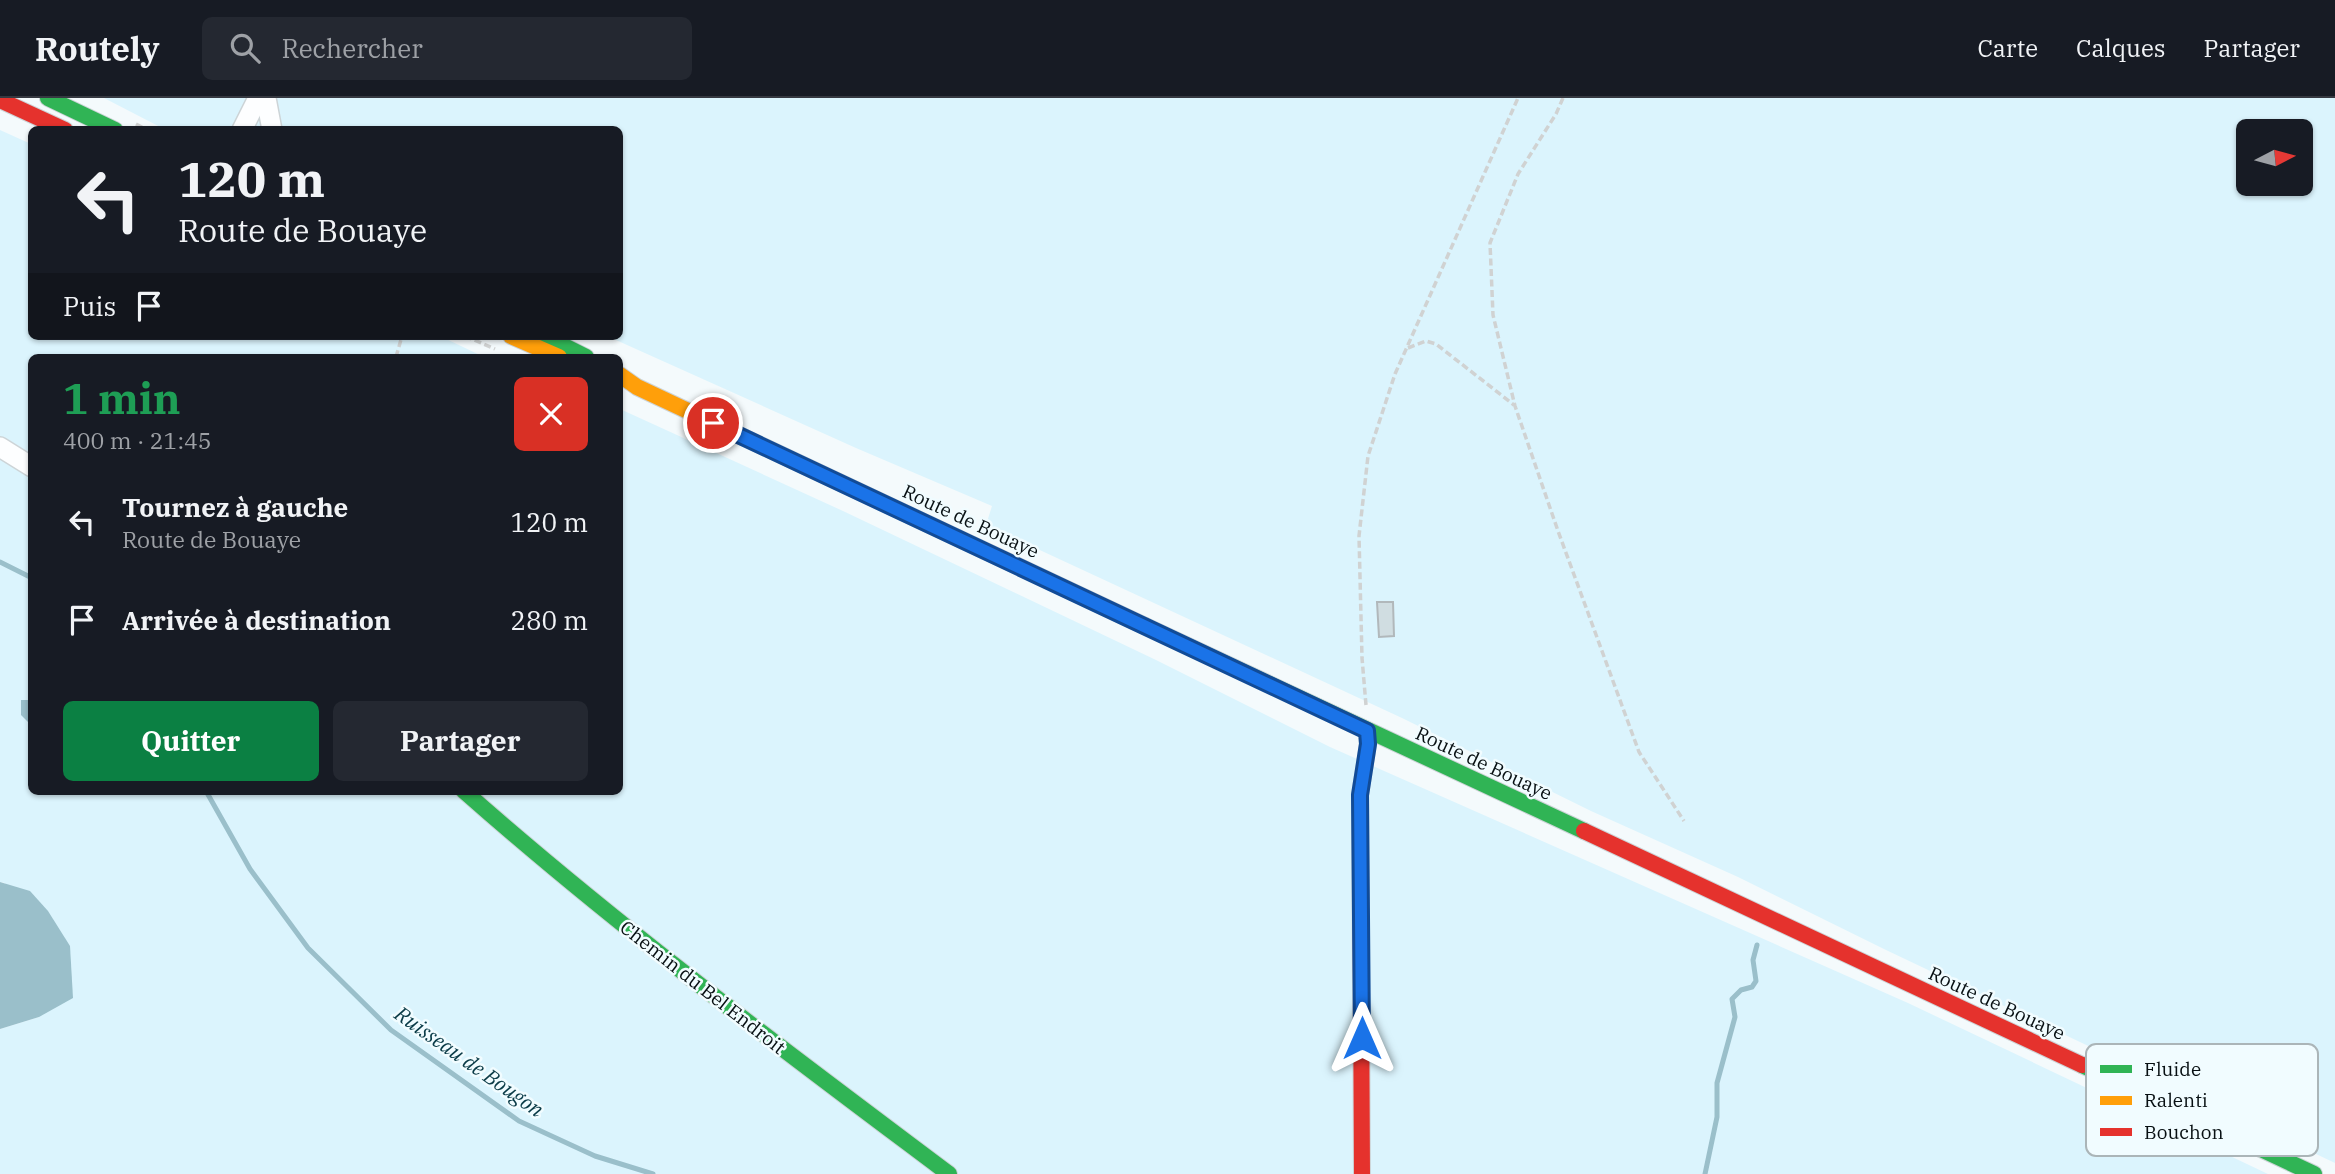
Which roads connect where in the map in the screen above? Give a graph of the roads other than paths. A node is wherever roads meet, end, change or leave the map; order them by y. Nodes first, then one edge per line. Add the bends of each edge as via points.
1 (48, 98) edge
2 (258, 98) edge
3 (266, 98) edge
4 (0, 100) edge
5 (56, 126) edge
6 (107, 126) edge
7 (244, 126) edge
8 (271, 126) edge
9 (520, 340) edge
10 (552, 340) edge
11 (552, 354) edge
12 (580, 354) edge
13 (623, 377) edge
14 (623, 383) edge
15 (638, 387) junction
16 (0, 447) edge
17 (28, 464) edge
18 (1367, 731) junction
19 (468, 795) edge
20 (2086, 1067) edge
21 (2276, 1156) edge
22 (949, 1174) edge
23 (1362, 1174) edge
24 (2314, 1174) edge

1 - 6 main road
2 - 7 street
3 - 8 street
4 - 5 main road
9 - 11 main road
10 - 12 main road
13 - 15 main road, Route de Bouaye
14 - 15 main road, Route de Bouaye
15 - 18 main road, Route de Bouaye
16 - 17 street
18 - 20 main road, Route de Bouaye
18 - 23 main road via 1360,795
19 - 22 main road, Chemin du Bel Endroit via 531,852 686,977
21 - 24 main road, Route de Bouaye

